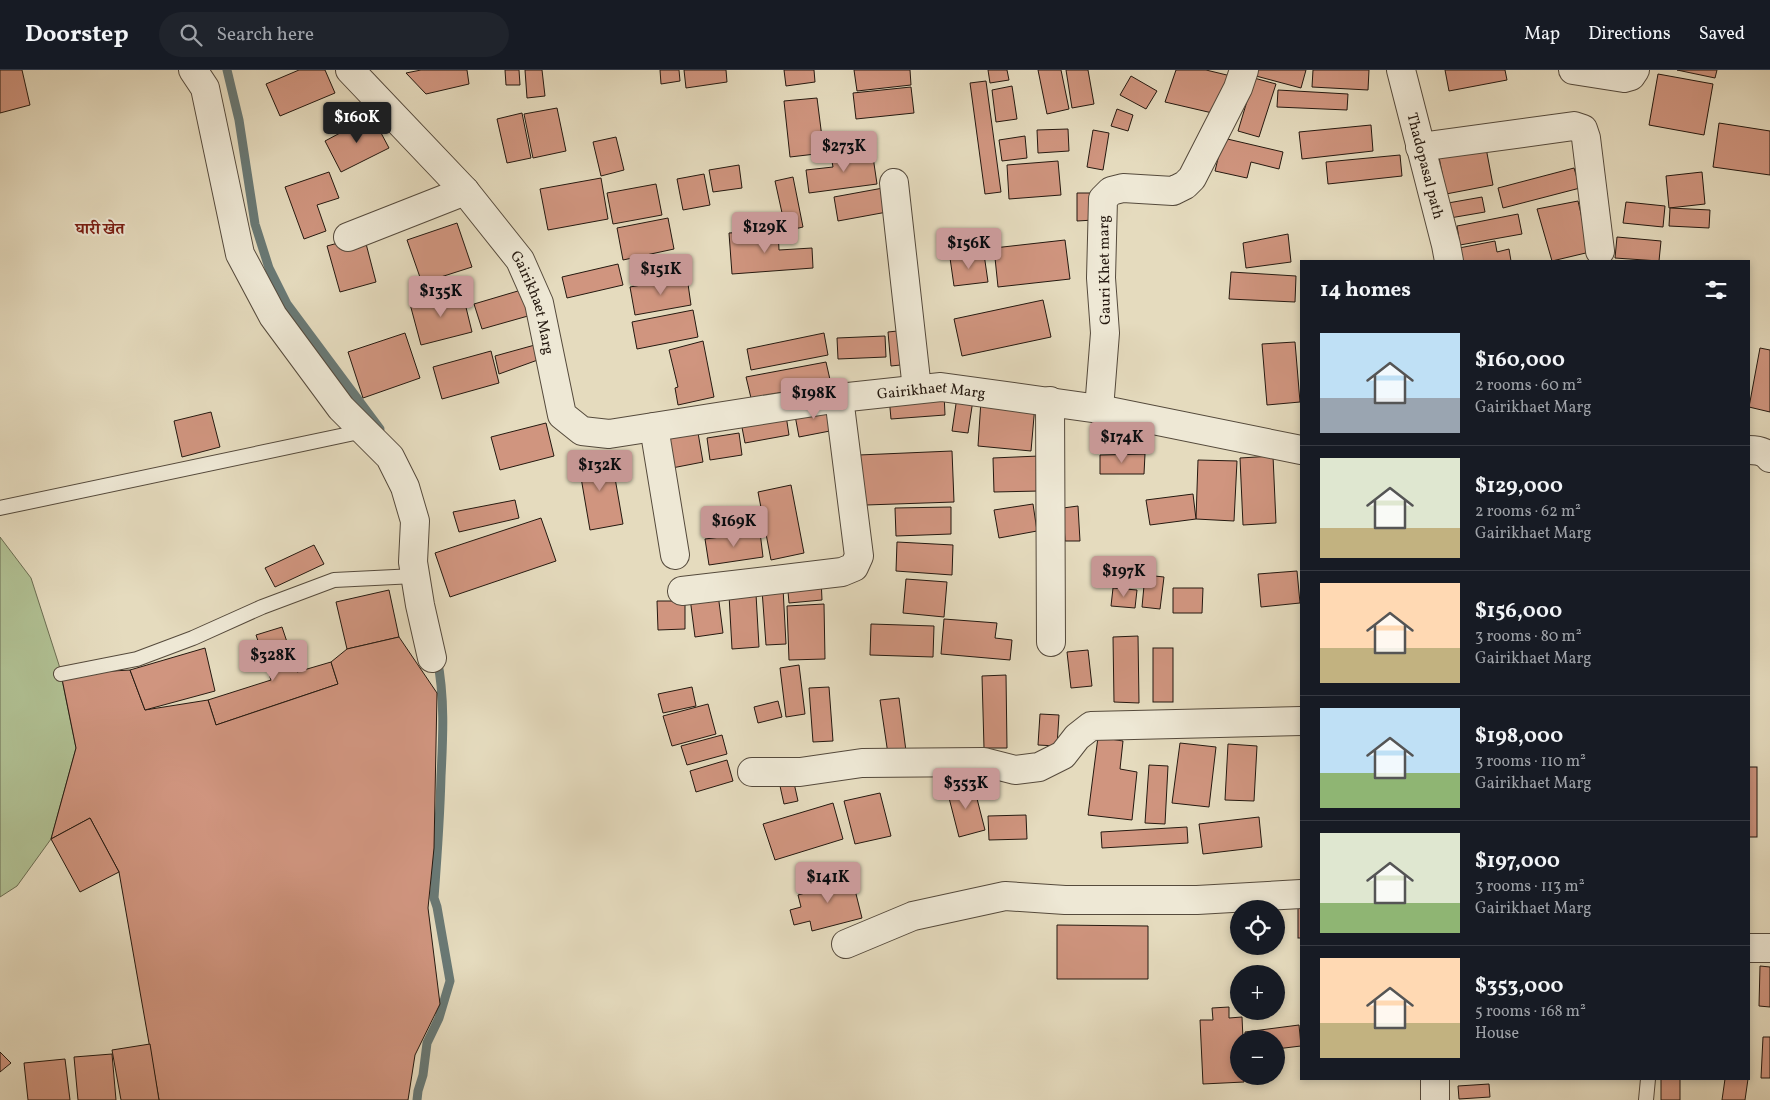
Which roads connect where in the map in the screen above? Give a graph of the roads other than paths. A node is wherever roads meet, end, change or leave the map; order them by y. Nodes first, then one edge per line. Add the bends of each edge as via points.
1 (192, 70) edge
2 (350, 70) edge
3 (1244, 70) edge
4 (1401, 70) edge
5 (1573, 70) edge
6 (1635, 70) edge
7 (1420, 147) junction
8 (894, 183) dead end
9 (465, 191) junction
10 (348, 237) dead end
11 (1600, 251) dead end
12 (1448, 260) edge
13 (918, 389) junction
14 (839, 398) junction
15 (1050, 401) junction
16 (1099, 409) junction
17 (654, 427) junction
18 (364, 431) junction
19 (1300, 450) edge
20 (1750, 450) edge
21 (1770, 458) edge
22 (0, 508) edge
23 (675, 555) dead end
24 (415, 576) junction
25 (682, 591) dead end
26 (1051, 642) dead end
27 (432, 658) dead end
28 (61, 674) dead end
29 (1300, 721) edge
30 (752, 772) dead end
31 (1300, 894) edge
32 (846, 944) dead end
33 (1750, 948) edge
34 (1770, 948) edge
35 (1435, 1080) edge
36 (1648, 1080) edge
37 (1435, 1100) edge
38 (1646, 1100) edge

1 - 18 street via 205,88 240,254 274,316 341,408
2 - 9 street, Gairikhaet Marg
3 - 16 street, Gauri Khet marg via 1192,178 1185,185 1173,191 1123,188 1112,191 1103,199 1101,278 1105,333
4 - 7 street, Thadopasal path
5 - 6 street via 1624,78
7 - 11 street via 1574,126 1583,130
7 - 12 street, Thadopasal path
8 - 13 street
9 - 10 street
9 - 17 street, Gairikhaet Marg via 520,260 539,303 562,415 582,431 609,434
13 - 14 street, Gairikhaet Marg
13 - 15 street, Gairikhaet Marg via 941,387
14 - 17 street, Gairikhaet Marg
14 - 25 street via 860,556 854,567 842,572
15 - 16 street, Gairikhaet Marg
15 - 26 street
16 - 19 street, Gairikhaet Marg
17 - 23 street
18 - 22 lane
18 - 24 street via 390,457 405,487 414,521
20 - 21 street via 1757,450
24 - 27 street
24 - 28 lane via 334,580 262,606 193,638 137,659
29 - 30 street via 1092,726 1062,755 1039,767 1015,770 974,762 862,763 800,772
31 - 32 street via 1197,900 1065,900 1005,896 913,916
33 - 34 street
35 - 37 street
36 - 38 lane

